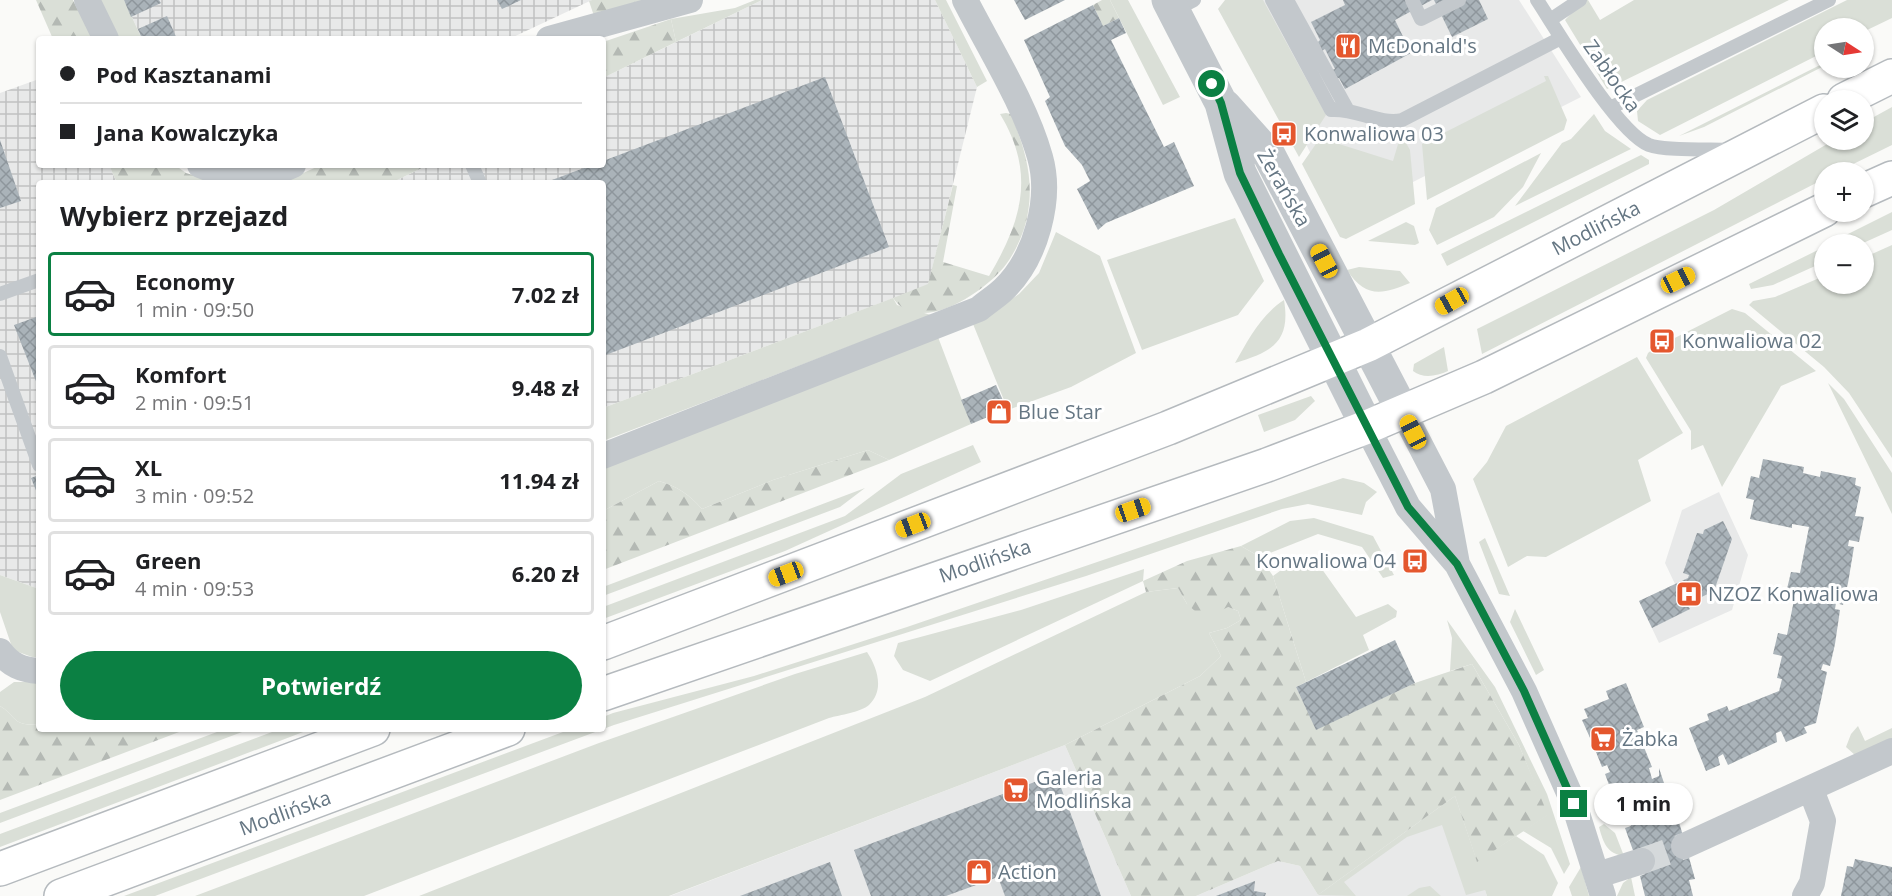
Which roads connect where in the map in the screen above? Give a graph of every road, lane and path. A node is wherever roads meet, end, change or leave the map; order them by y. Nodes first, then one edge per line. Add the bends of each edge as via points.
1 (87, 0) edge
2 (690, 0) edge
3 (965, 0) edge
4 (1272, 0) edge
5 (1287, 0) edge
6 (1412, 0) edge
7 (1459, 0) edge
8 (1537, 0) edge
9 (1580, 0) edge
10 (1829, 0) edge
11 (1178, 4) edge
12 (1550, 20) junction
13 (105, 36) edge
14 (560, 36) edge
15 (1562, 38) junction
16 (1892, 76) edge
17 (1864, 90) edge
18 (1221, 103) junction
19 (1610, 108) junction
20 (1347, 109) junction
21 (1814, 116) edge
22 (1746, 151) junction
23 (207, 168) edge
24 (285, 168) edge
25 (1892, 178) edge
26 (1874, 186) edge
27 (1814, 215) edge
28 (36, 281) edge
29 (0, 294) edge
30 (1368, 345) junction
31 (0, 356) edge
32 (1333, 360) junction
33 (1403, 412) junction
34 (1367, 427) junction
35 (606, 455) edge
36 (36, 457) edge
37 (1457, 564) junction
38 (606, 642) edge
39 (4, 657) edge
40 (36, 671) edge
41 (606, 693) edge
42 (365, 732) edge
43 (500, 732) edge
44 (1892, 751) edge
45 (1811, 790) junction
46 (1684, 846) tunnel mouth
47 (1642, 861) tunnel mouth
48 (0, 870) edge
49 (1600, 885) edge
50 (61, 896) edge
51 (1805, 896) edge

1 - 13 street
2 - 14 street
3 - 35 street via 1031,131 1041,159 1040,220 1020,270 979,309
4 - 20 lane via 1331,111
5 - 20 lane
6 - 7 lane via 1421,19
8 - 12 lane, Zabłocka
9 - 12 lane
10 - 19 lane
11 - 18 street, Żerańska
12 - 15 lane, Zabłocka
15 - 19 lane, Zabłocka
15 - 20 lane via 1402,120 1393,122
16 - 17 main road
18 - 30 street, Żerańska via 1269,155
18 - 32 street, Żerańska via 1240,173
19 - 22 lane, Zabłocka via 1626,129 1650,146
21 - 22 main road, Modlińska
22 - 30 main road, Modlińska
23 - 24 street via 227,176 258,178
25 - 26 main road
27 - 33 main road, Modlińska via 1484,377
28 - 29 lane
30 - 32 main road, Modlińska
30 - 33 street
31 - 36 lane
32 - 34 street
32 - 38 main road, Modlińska via 1168,428
33 - 34 main road, Modlińska
33 - 37 street via 1443,489
34 - 37 street via 1408,507
34 - 41 main road, Modlińska
37 - 49 street via 1524,691 1574,804
39 - 40 street via 23,669
42 - 48 main road
43 - 50 main road, Modlińska
44 - 45 street
45 - 46 street
45 - 51 street via 1823,821 1812,883
47 - 49 street

